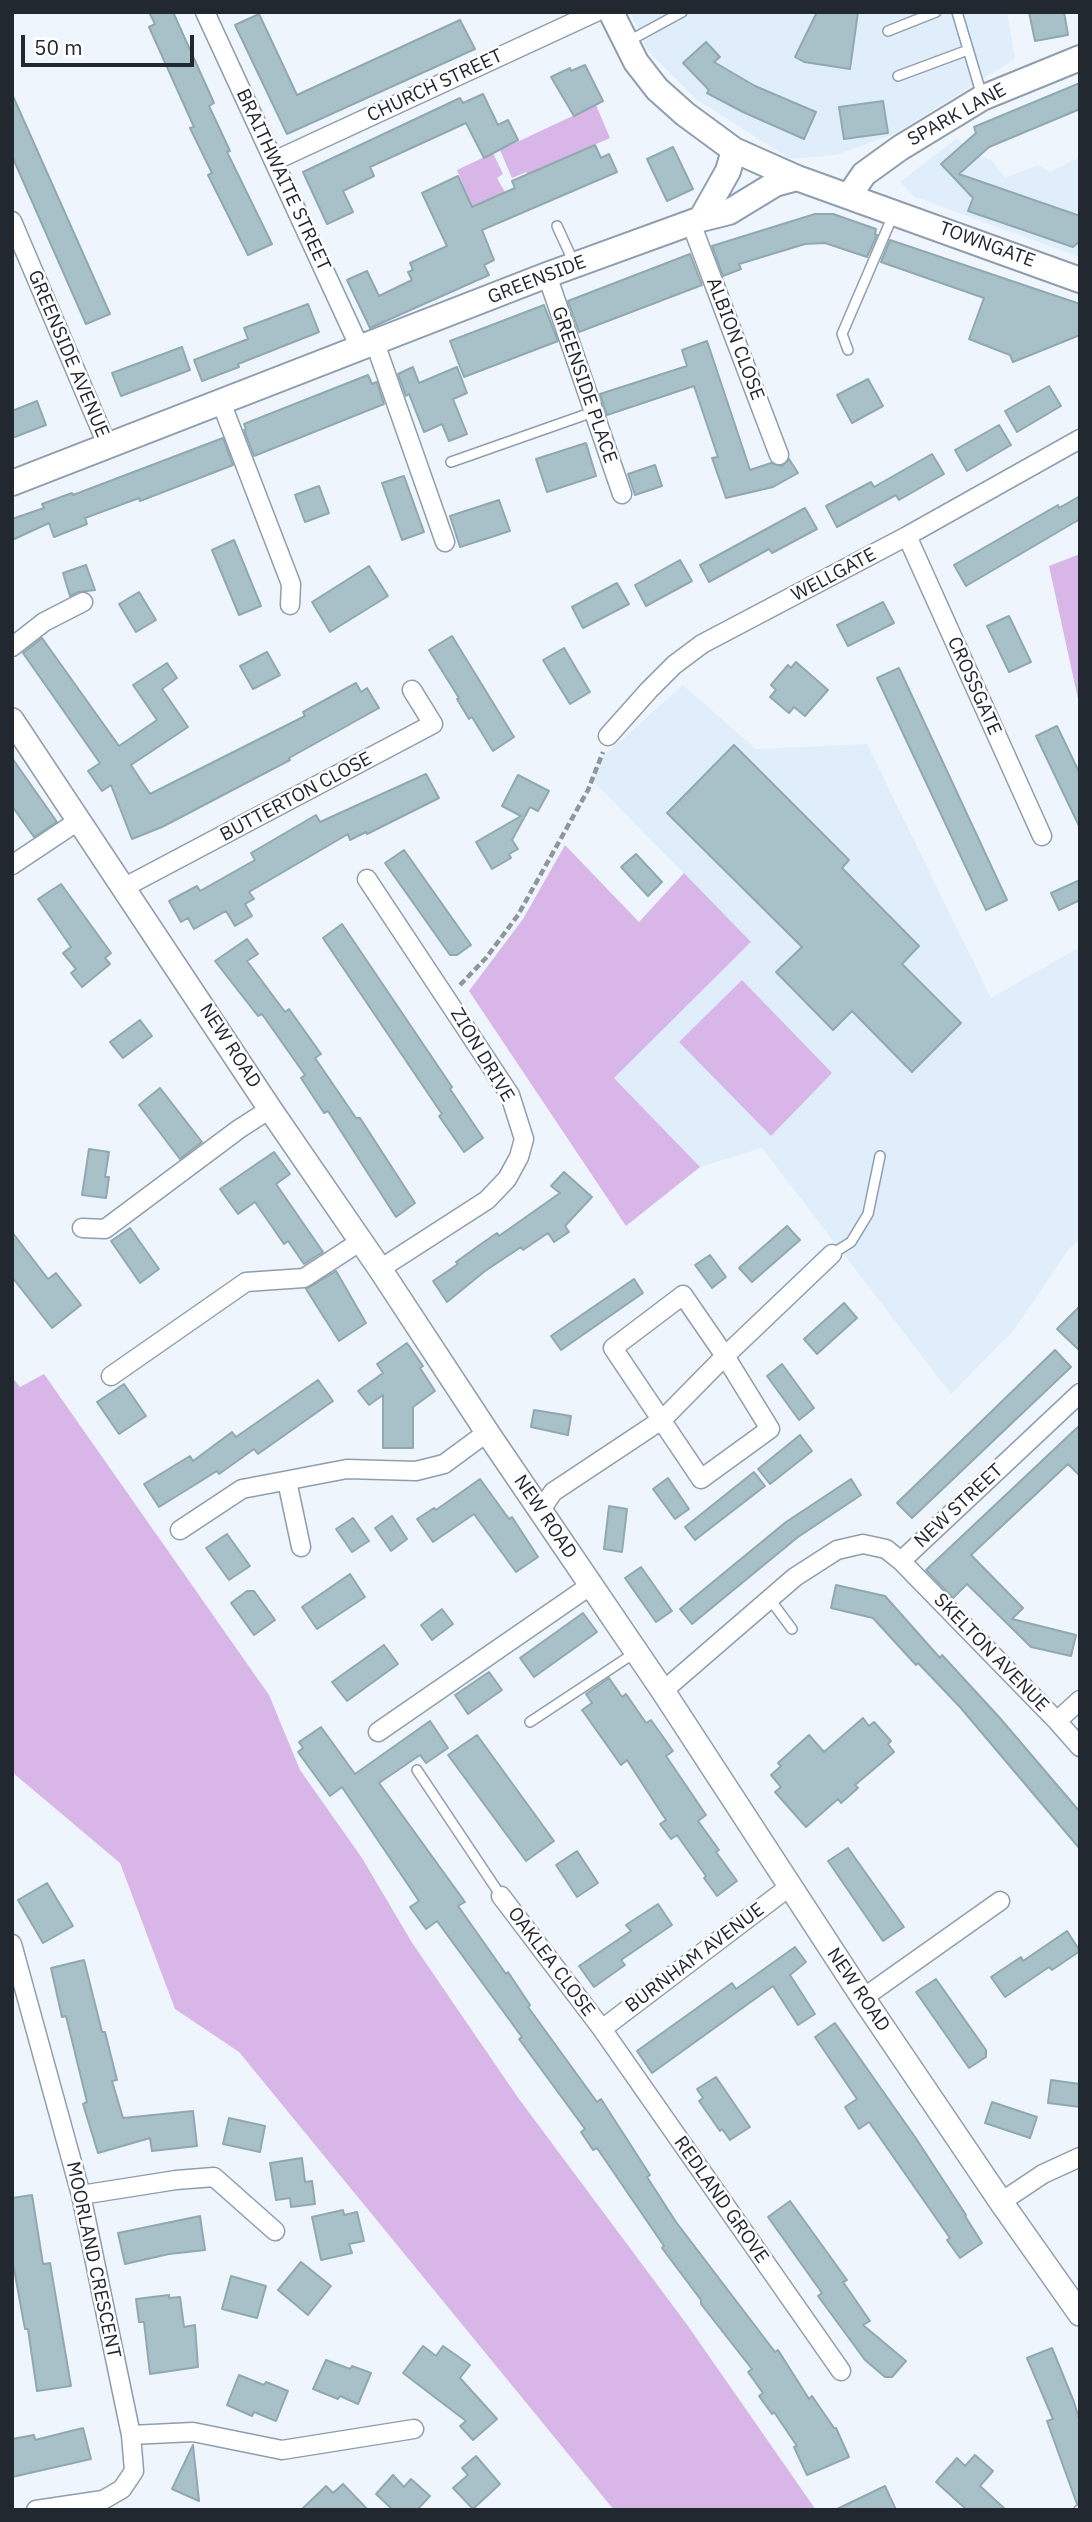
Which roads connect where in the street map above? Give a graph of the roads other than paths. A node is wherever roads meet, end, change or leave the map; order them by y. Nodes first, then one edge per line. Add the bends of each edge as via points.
1 (205, 12) edge
2 (596, 12) edge
3 (611, 12) edge
4 (682, 12) edge
5 (936, 12) edge
6 (957, 12) edge
7 (888, 31) dead end
8 (626, 43) junction
9 (968, 50) junction
10 (1080, 58) edge
11 (898, 76) dead end
12 (982, 98) junction
13 (734, 150) junction
14 (274, 160) junction
15 (797, 178) junction
16 (849, 195) junction
17 (895, 212) junction
18 (12, 221) edge
19 (696, 221) junction
20 (557, 226) dead end
21 (575, 265) junction
22 (547, 275) junction
23 (1080, 280) edge
24 (367, 346) junction
25 (848, 351) dead end
26 (221, 402) junction
27 (593, 412) junction
28 (1080, 439) edge
29 (108, 447) junction
30 (779, 455) dead end
31 (450, 462) dead end
32 (12, 483) edge
33 (622, 494) dead end
34 (907, 536) junction
35 (445, 542) dead end
36 (83, 602) dead end
37 (289, 605) dead end
38 (12, 647) edge
39 (412, 690) dead end
40 (12, 720) edge
41 (608, 736) road end
42 (78, 821) junction
43 (1042, 836) dead end
44 (12, 865) edge
45 (367, 879) dead end
46 (123, 888) junction
47 (270, 1108) junction
48 (880, 1156) dead end
49 (82, 1228) dead end
50 (361, 1241) junction
51 (832, 1254) joint
52 (380, 1269) junction
53 (725, 1356) junction
54 (111, 1376) dead end
55 (1080, 1393) edge
56 (663, 1419) junction
57 (489, 1435) junction
58 (287, 1481) junction
59 (541, 1510) junction
60 (180, 1530) dead end
61 (301, 1547) dead end
62 (901, 1561) junction
63 (591, 1585) junction
64 (769, 1598) junction
65 (792, 1629) dead end
66 (636, 1652) junction
67 (663, 1691) junction
68 (1080, 1700) edge
69 (1058, 1721) junction
70 (530, 1723) dead end
71 (378, 1732) dead end
72 (1080, 1747) edge
73 (417, 1770) dead end
74 (789, 1887) junction
75 (501, 1896) joint
76 (1000, 1901) dead end
77 (12, 1944) edge
78 (863, 1998) junction
79 (602, 2029) junction
80 (1080, 2157) edge
81 (81, 2195) junction
82 (1001, 2202) junction
83 (275, 2231) dead end
84 (1080, 2314) edge
85 (841, 2371) dead end
86 (414, 2429) dead end
87 (131, 2435) junction
88 (36, 2510) edge

1 - 14 street, BRAITHWAITE STREET
2 - 14 street, CHURCH STREET
3 - 8 main road, TOWNGATE
4 - 8 lane
5 - 7 lane
6 - 9 lane
8 - 13 main road, TOWNGATE via 657,89
9 - 11 lane
9 - 12 lane
10 - 12 main road, SPARK LANE
12 - 16 main road, SPARK LANE via 864,174
13 - 15 main road, TOWNGATE
13 - 19 main road via 728,171
14 - 24 street, BRAITHWAITE STREET
15 - 16 main road, TOWNGATE
15 - 19 main road, GREENSIDE via 775,184 729,212
16 - 17 main road, TOWNGATE
17 - 23 main road, TOWNGATE
17 - 25 lane via 842,334
18 - 29 street, GREENSIDE AVENUE
19 - 21 main road, GREENSIDE
19 - 30 street, ALBION CLOSE
20 - 21 lane
21 - 22 main road, GREENSIDE
22 - 24 main road, GREENSIDE
22 - 27 street, GREENSIDE PLACE
24 - 26 main road, GREENSIDE
24 - 35 street
26 - 29 main road, GREENSIDE
26 - 37 street via 291,584
27 - 31 lane
27 - 33 street, GREENSIDE PLACE
28 - 34 street, WELLGATE
29 - 32 main road, GREENSIDE
34 - 41 street, WELLGATE via 702,644 674,665
34 - 43 street, CROSSGATE
36 - 38 street via 44,622
39 - 46 street, BUTTERTON CLOSE via 433,724
40 - 42 street, NEW ROAD
42 - 44 street
42 - 46 street, NEW ROAD
45 - 52 street, ZION DRIVE via 510,1095 524,1139 507,1179 487,1200
46 - 47 street, NEW ROAD
47 - 49 street via 105,1229
47 - 50 street, NEW ROAD
48 - 51 lane via 868,1214 851,1242
50 - 52 street, NEW ROAD
50 - 54 street via 304,1278 246,1282
51 - 53 street
52 - 57 street, NEW ROAD
53 - 56 street
53 - 56 street via 770,1429 701,1479
53 - 56 street via 682,1295 613,1348
55 - 62 street, NEW STREET
56 - 59 street via 553,1492
57 - 58 street via 444,1464 416,1471 348,1469
57 - 59 street, NEW ROAD
58 - 60 street via 242,1489
58 - 61 street
59 - 63 street, NEW ROAD
62 - 64 street, NEW STREET via 886,1549 863,1544 837,1550
62 - 69 street, SKELTON AVENUE
63 - 66 street, NEW ROAD
63 - 71 street
64 - 65 lane
64 - 67 street, NEW STREET
66 - 67 street, NEW ROAD
66 - 70 lane
67 - 74 street, NEW ROAD
68 - 69 street
69 - 72 street, SKELTON AVENUE
73 - 75 lane
74 - 78 street, NEW ROAD
74 - 79 street, BURNHAM AVENUE
75 - 79 street, OAKLEA CLOSE
76 - 78 street
77 - 81 street, MOORLAND CRESCENT
78 - 82 street, NEW ROAD
79 - 85 street, REDLAND GROVE
80 - 82 street via 1043,2174
81 - 83 street via 214,2177
81 - 87 street, MOORLAND CRESCENT
82 - 84 street, NEW ROAD
86 - 87 street via 282,2450 193,2432
87 - 88 street, MOORLAND CRESCENT via 134,2471 122,2489 103,2500

